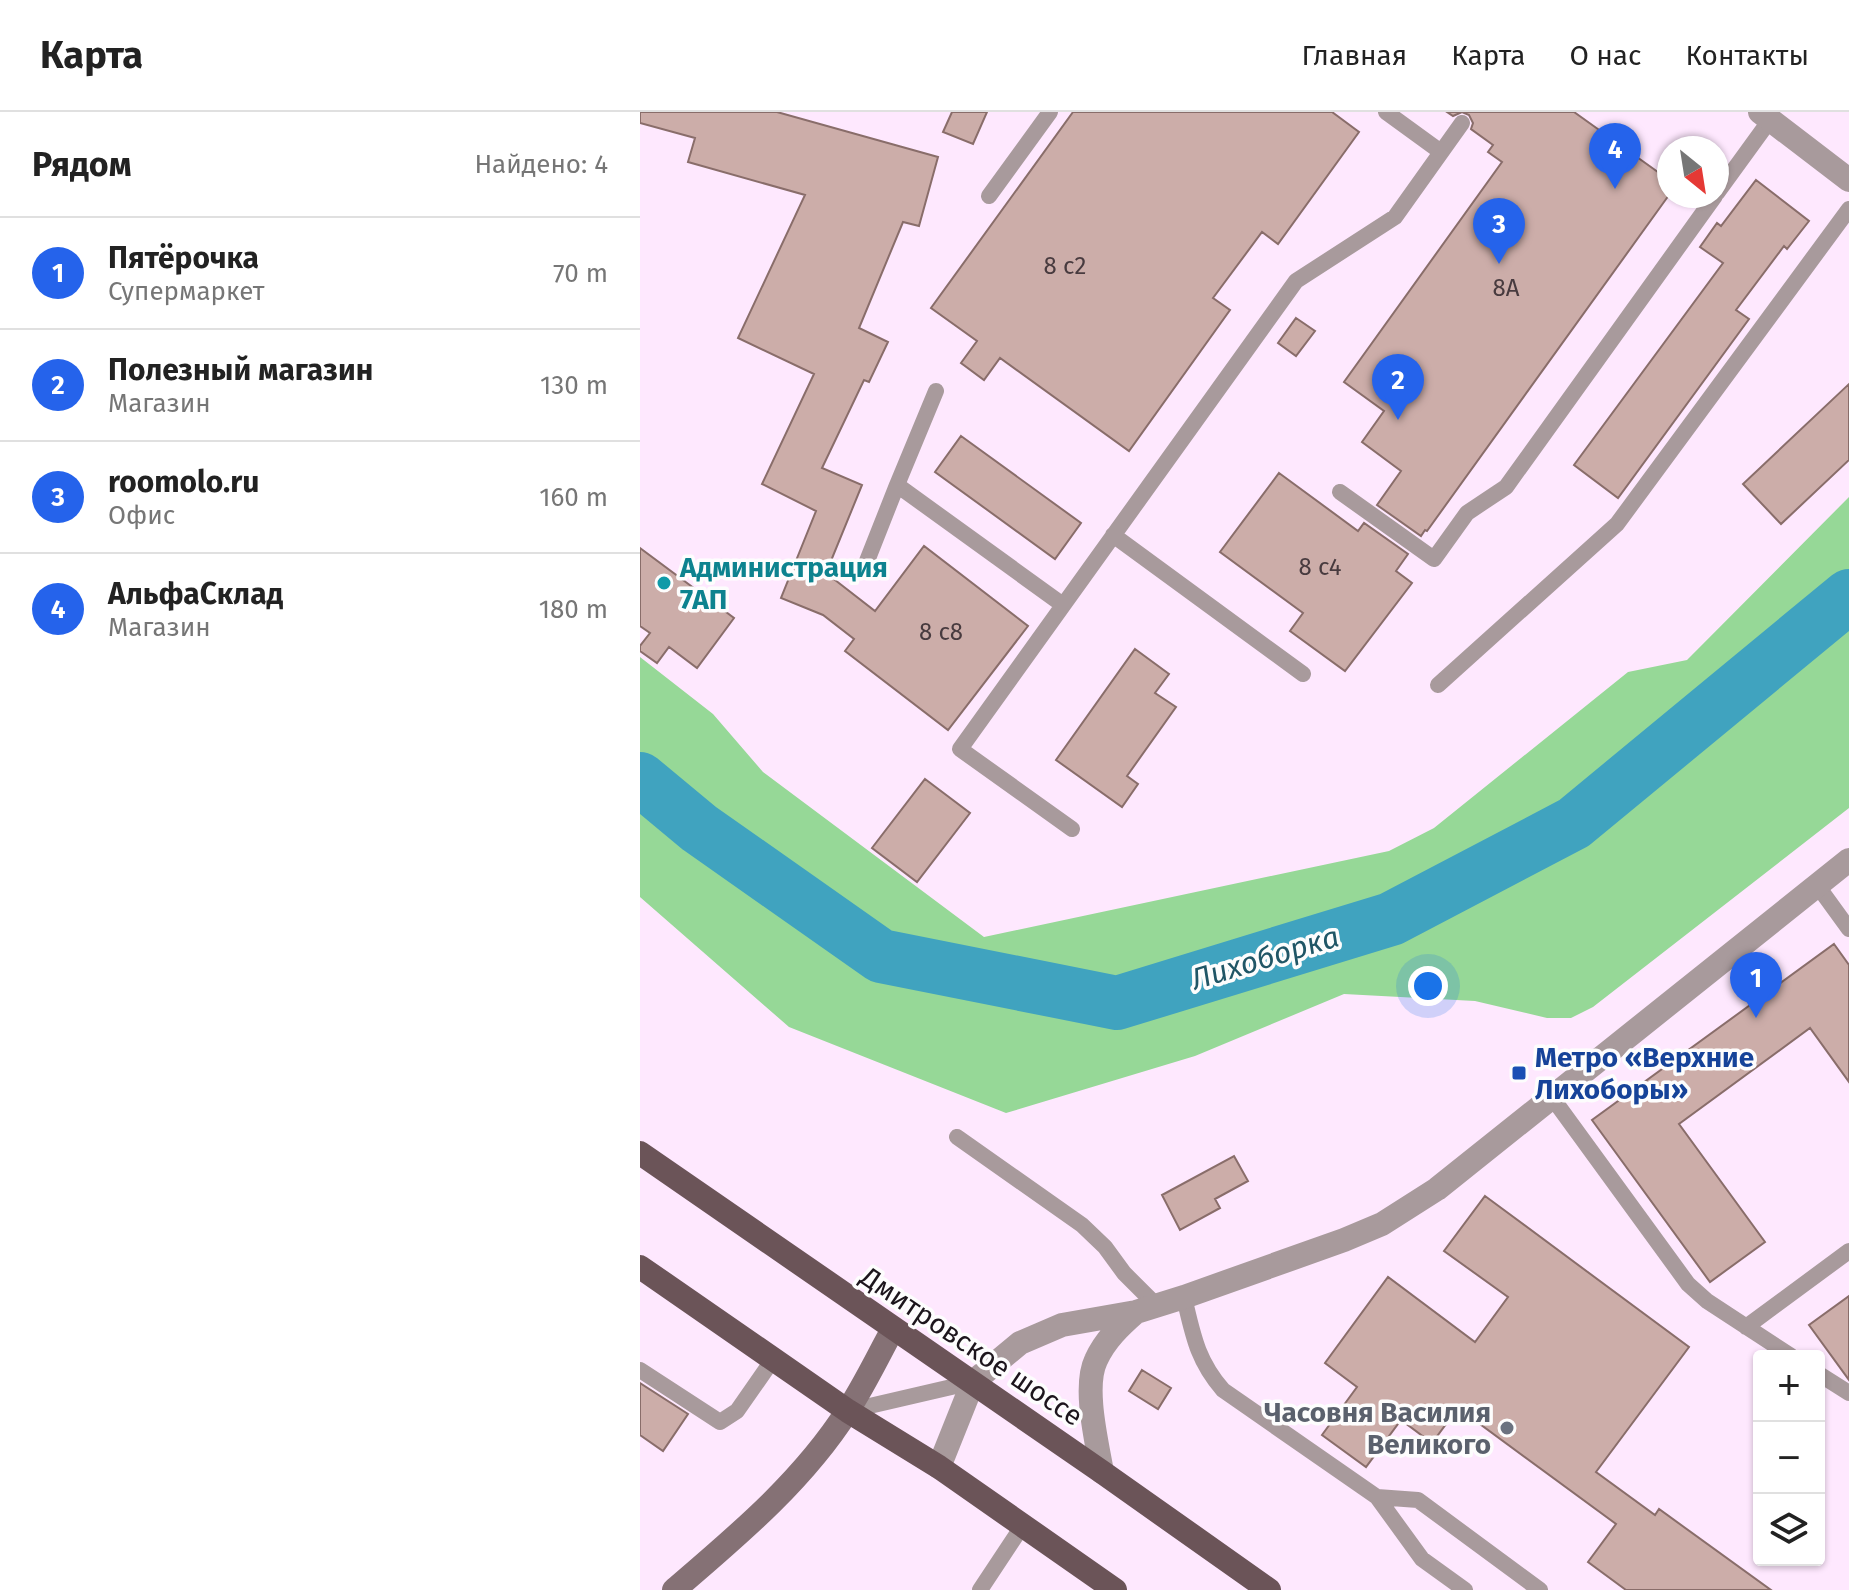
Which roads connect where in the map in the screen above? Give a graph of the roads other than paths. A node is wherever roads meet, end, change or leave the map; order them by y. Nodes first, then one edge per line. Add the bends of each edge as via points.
1 (1050, 112) edge
2 (1386, 112) edge
3 (1765, 116) edge
4 (1462, 123) dead end
5 (1441, 152) junction
6 (1729, 174) edge
7 (1849, 180) edge
8 (989, 196) dead end
9 (1707, 208) edge
10 (1849, 209) edge
11 (936, 391) dead end
12 (897, 485) junction
13 (1340, 492) dead end
14 (1113, 535) junction
15 (867, 561) dead end
16 (1063, 605) junction
17 (1303, 674) dead end
18 (1438, 685) dead end
19 (1072, 829) dead end
20 (1849, 860) edge
21 (1817, 885) junction
22 (1849, 929) edge
23 (1551, 1096) junction
24 (957, 1137) dead end
25 (640, 1153) edge
26 (1849, 1251) edge
27 (1693, 1259) dead end
28 (640, 1267) edge
29 (1678, 1270) junction
30 (1184, 1297) junction
31 (1146, 1308) junction
32 (1746, 1327) junction
33 (893, 1329) junction
34 (1782, 1350) edge
35 (774, 1358) junction
36 (640, 1370) edge
37 (1825, 1378) edge
38 (973, 1382) junction
39 (1849, 1393) edge
40 (848, 1411) junction
41 (939, 1467) junction
42 (1102, 1472) junction
43 (1377, 1497) junction
44 (1023, 1525) junction
45 (674, 1590) edge
46 (980, 1590) edge
47 (1115, 1590) edge
48 (1269, 1590) edge
49 (1465, 1590) edge
50 (1540, 1590) edge

1 - 8 lane
2 - 5 lane
3 - 6 lane
3 - 7 street
4 - 5 lane
5 - 14 lane via 1395,217 1296,281
9 - 13 lane via 1506,487 1467,513 1434,559
10 - 18 lane via 1617,524
11 - 12 lane
12 - 15 lane
12 - 16 lane
14 - 16 lane
14 - 17 lane
16 - 19 lane via 960,749
20 - 21 street
21 - 22 lane
21 - 23 street
23 - 29 lane
23 - 30 street via 1437,1189 1382,1224
24 - 31 lane via 1082,1225 1105,1247
25 - 33 main road, Дмитровское шоссе
26 - 32 lane
27 - 29 lane
28 - 35 main road
29 - 32 lane via 1700,1296
30 - 31 street
30 - 43 lane via 1196,1350 1223,1390
31 - 38 street via 1062,1325 1020,1343
31 - 42 street via 1113,1332 1092,1372
32 - 34 lane
33 - 38 main road, Дмитровское шоссе
33 - 40 main road
35 - 36 lane via 737,1411 720,1422
35 - 40 main road
37 - 39 lane
38 - 40 lane
38 - 41 street
38 - 42 main road, Дмитровское шоссе
40 - 41 main road
40 - 45 main road via 764,1512
41 - 44 main road
42 - 48 main road, Дмитровское шоссе
43 - 49 lane via 1422,1559
43 - 50 lane via 1418,1500
44 - 46 lane
44 - 47 main road

